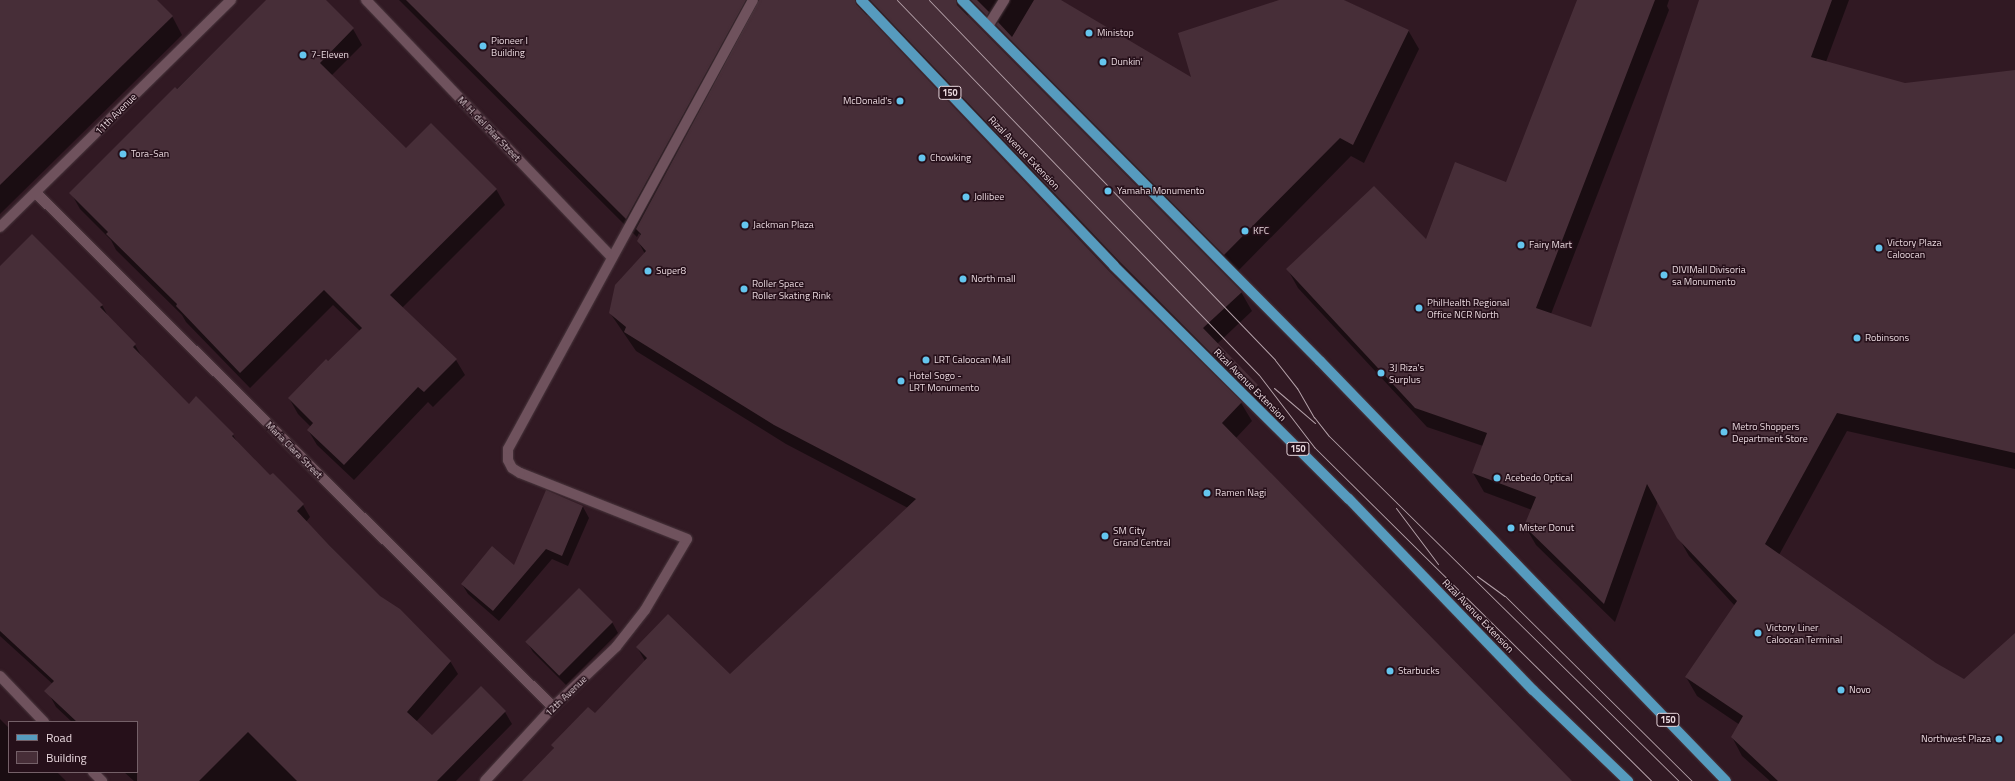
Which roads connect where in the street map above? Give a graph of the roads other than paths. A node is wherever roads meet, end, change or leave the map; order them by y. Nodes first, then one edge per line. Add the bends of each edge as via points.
1 (231, 0) edge
2 (366, 0) edge
3 (753, 0) edge
4 (861, 0) edge
5 (962, 0) edge
6 (1004, 0) edge
7 (988, 26) junction
8 (36, 193) junction
9 (0, 227) edge
10 (612, 257) junction
11 (0, 676) edge
12 (553, 707) junction
13 (43, 721) edge
14 (94, 773) edge
15 (102, 781) edge
16 (485, 781) edge
17 (1628, 781) edge
18 (1726, 781) edge

1 - 8 street, 11th Avenue
2 - 10 street, M. H. del Pilar Street
3 - 10 street
4 - 17 main road, Rizal Avenue Extension / 150 via 1114,266 1349,500 1533,690
5 - 7 main road, 150
6 - 7 street
7 - 18 main road, 150 via 1330,372
8 - 9 street, 11th Avenue
8 - 12 street, Maria Clara Street
10 - 12 street, 12th Avenue via 508,449 508,460 512,468 520,473 687,540 645,610 616,647
11 - 13 street
12 - 16 street, 12th Avenue
14 - 15 street

